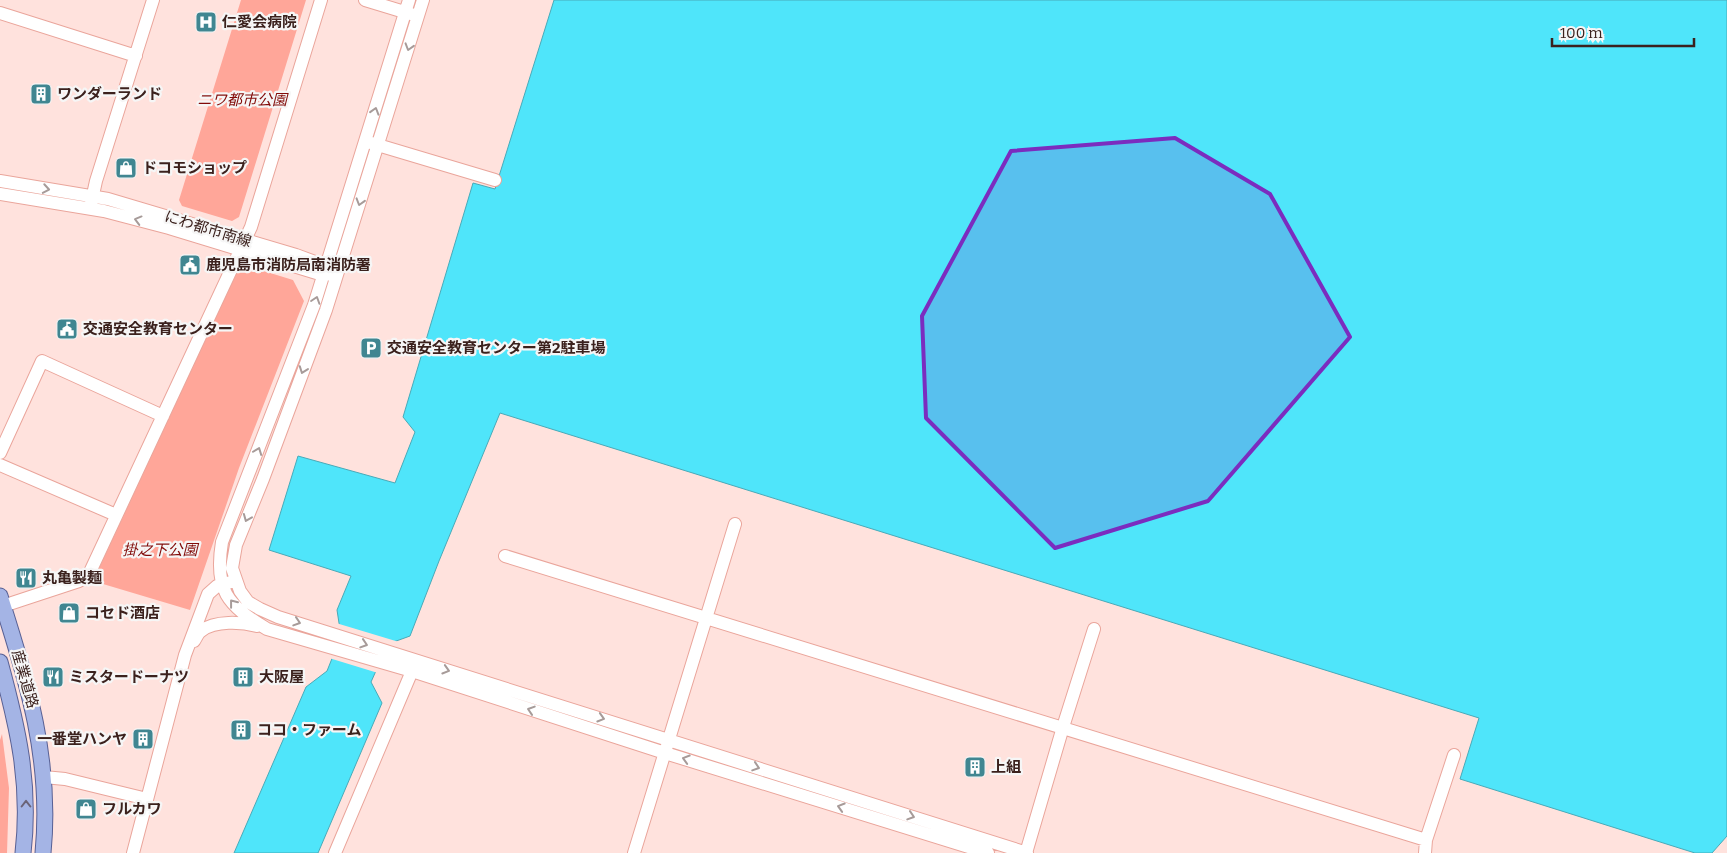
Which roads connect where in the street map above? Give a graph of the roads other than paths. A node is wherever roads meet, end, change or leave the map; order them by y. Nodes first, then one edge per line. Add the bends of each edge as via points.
1 (153, 0) edge
2 (321, 0) edge
3 (365, 0) edge
4 (423, 0) edge
5 (407, 6) edge
6 (0, 13) edge
7 (418, 16) junction
8 (136, 56) junction
9 (372, 143) junction
10 (495, 180) dead end
11 (0, 181) edge
12 (0, 194) edge
13 (91, 203) junction
14 (242, 245) junction
15 (329, 272) junction
16 (163, 416) junction
17 (0, 453) edge
18 (0, 465) edge
19 (116, 515) junction
20 (735, 524) dead end
21 (505, 556) dead end
22 (235, 580) junction
23 (223, 584) junction
24 (2, 601) edge
25 (706, 618) junction
26 (267, 629) junction
27 (1094, 629) dead end
28 (326, 638) junction
29 (185, 655) junction
30 (396, 661) junction
31 (0, 662) edge
32 (412, 671) junction
33 (1062, 727) junction
34 (669, 739) junction
35 (665, 753) junction
36 (1454, 755) dead end
37 (44, 777) junction
38 (147, 799) junction
39 (1425, 847) edge
40 (23, 853) edge
41 (43, 853) edge
42 (133, 853) edge
43 (335, 853) edge
44 (634, 853) edge
45 (988, 853) edge
46 (1027, 853) edge

1 - 8 street
2 - 14 street via 251,227
3 - 5 street
4 - 7 street
5 - 7 street
9 -> 5 street
6 - 8 street
7 -> 9 street
8 - 13 street
9 - 10 street
9 - 15 street
11 -> 13 street, にわ都市南線
12 - 13 street, にわ都市南線
13 - 14 street, にわ都市南線 via 169,228
14 - 15 street, にわ都市南線
14 - 16 street
15 -> 22 street via 326,310 236,545 232,568
23 -> 15 street via 219,563 222,542
16 - 17 street via 42,361
16 - 19 street
18 - 19 street
19 - 24 street via 85,578
20 - 25 street
21 - 25 street
22 - 23 street
22 -> 28 street via 248,602
26 -> 23 street via 232,605
23 - 29 street via 208,594
24 - 37 main road, 産業道路 via 28,685
25 - 33 street
25 - 34 street
26 - 28 street
26 - 29 street via 248,624 215,625 201,631
27 - 33 street
28 - 30 street
29 - 38 street
30 - 32 street
30 -> 34 street
40 -> 31 main road, 産業道路 via 26,784
35 -> 32 street
32 - 43 street
33 - 39 street
33 - 46 street
34 - 35 street
34 -> 46 street
35 - 44 street
45 -> 35 street
36 - 39 street
37 - 38 street
37 - 41 main road, 産業道路
38 - 42 street

